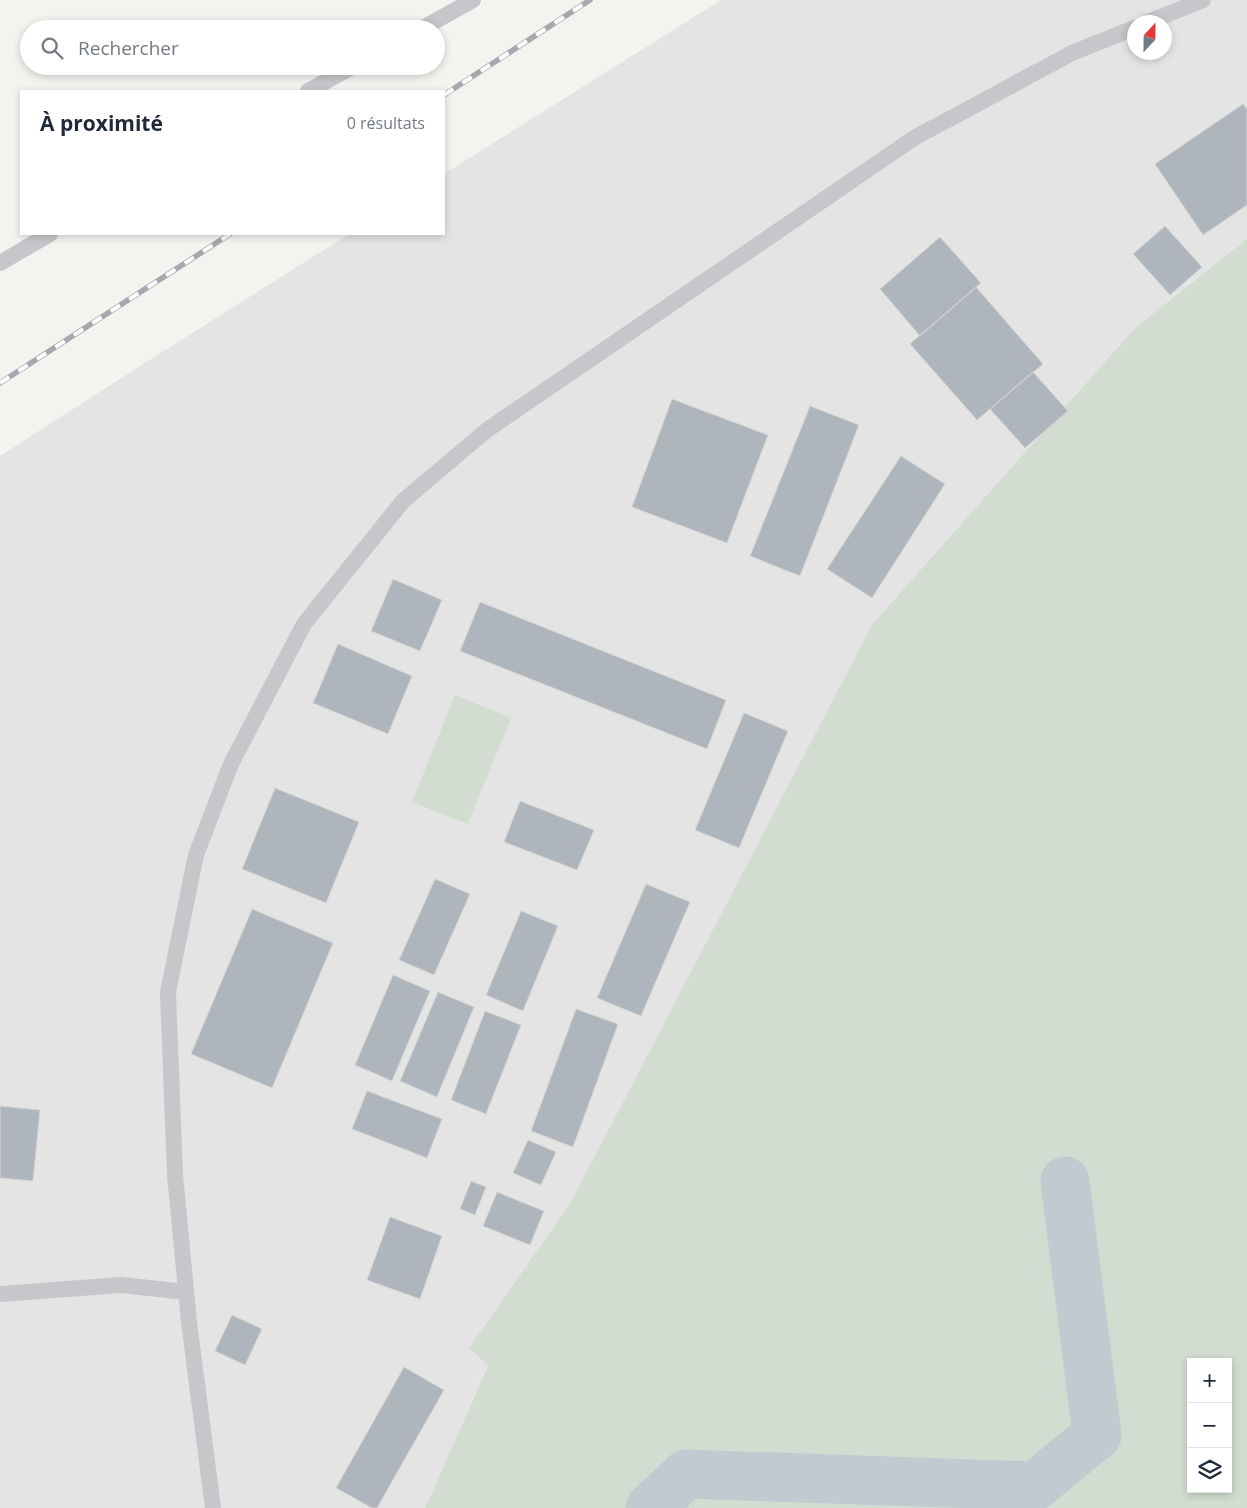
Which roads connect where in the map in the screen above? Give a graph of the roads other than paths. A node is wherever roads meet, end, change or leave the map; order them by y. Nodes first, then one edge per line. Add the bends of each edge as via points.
1 (473, 0) edge
2 (1203, 0) edge
3 (1166, 15) edge
4 (437, 20) edge
5 (1127, 31) edge
6 (337, 75) edge
7 (310, 90) edge
8 (48, 235) edge
9 (0, 263) edge
10 (186, 1292) junction
11 (0, 1294) edge
12 (213, 1508) edge

1 - 4 lane
2 - 3 lane
5 - 10 lane via 1072,53 914,138 487,430 403,501 304,624 231,764 196,855 168,992 175,1175
6 - 7 lane
8 - 9 lane
10 - 11 lane via 121,1285
10 - 12 lane

